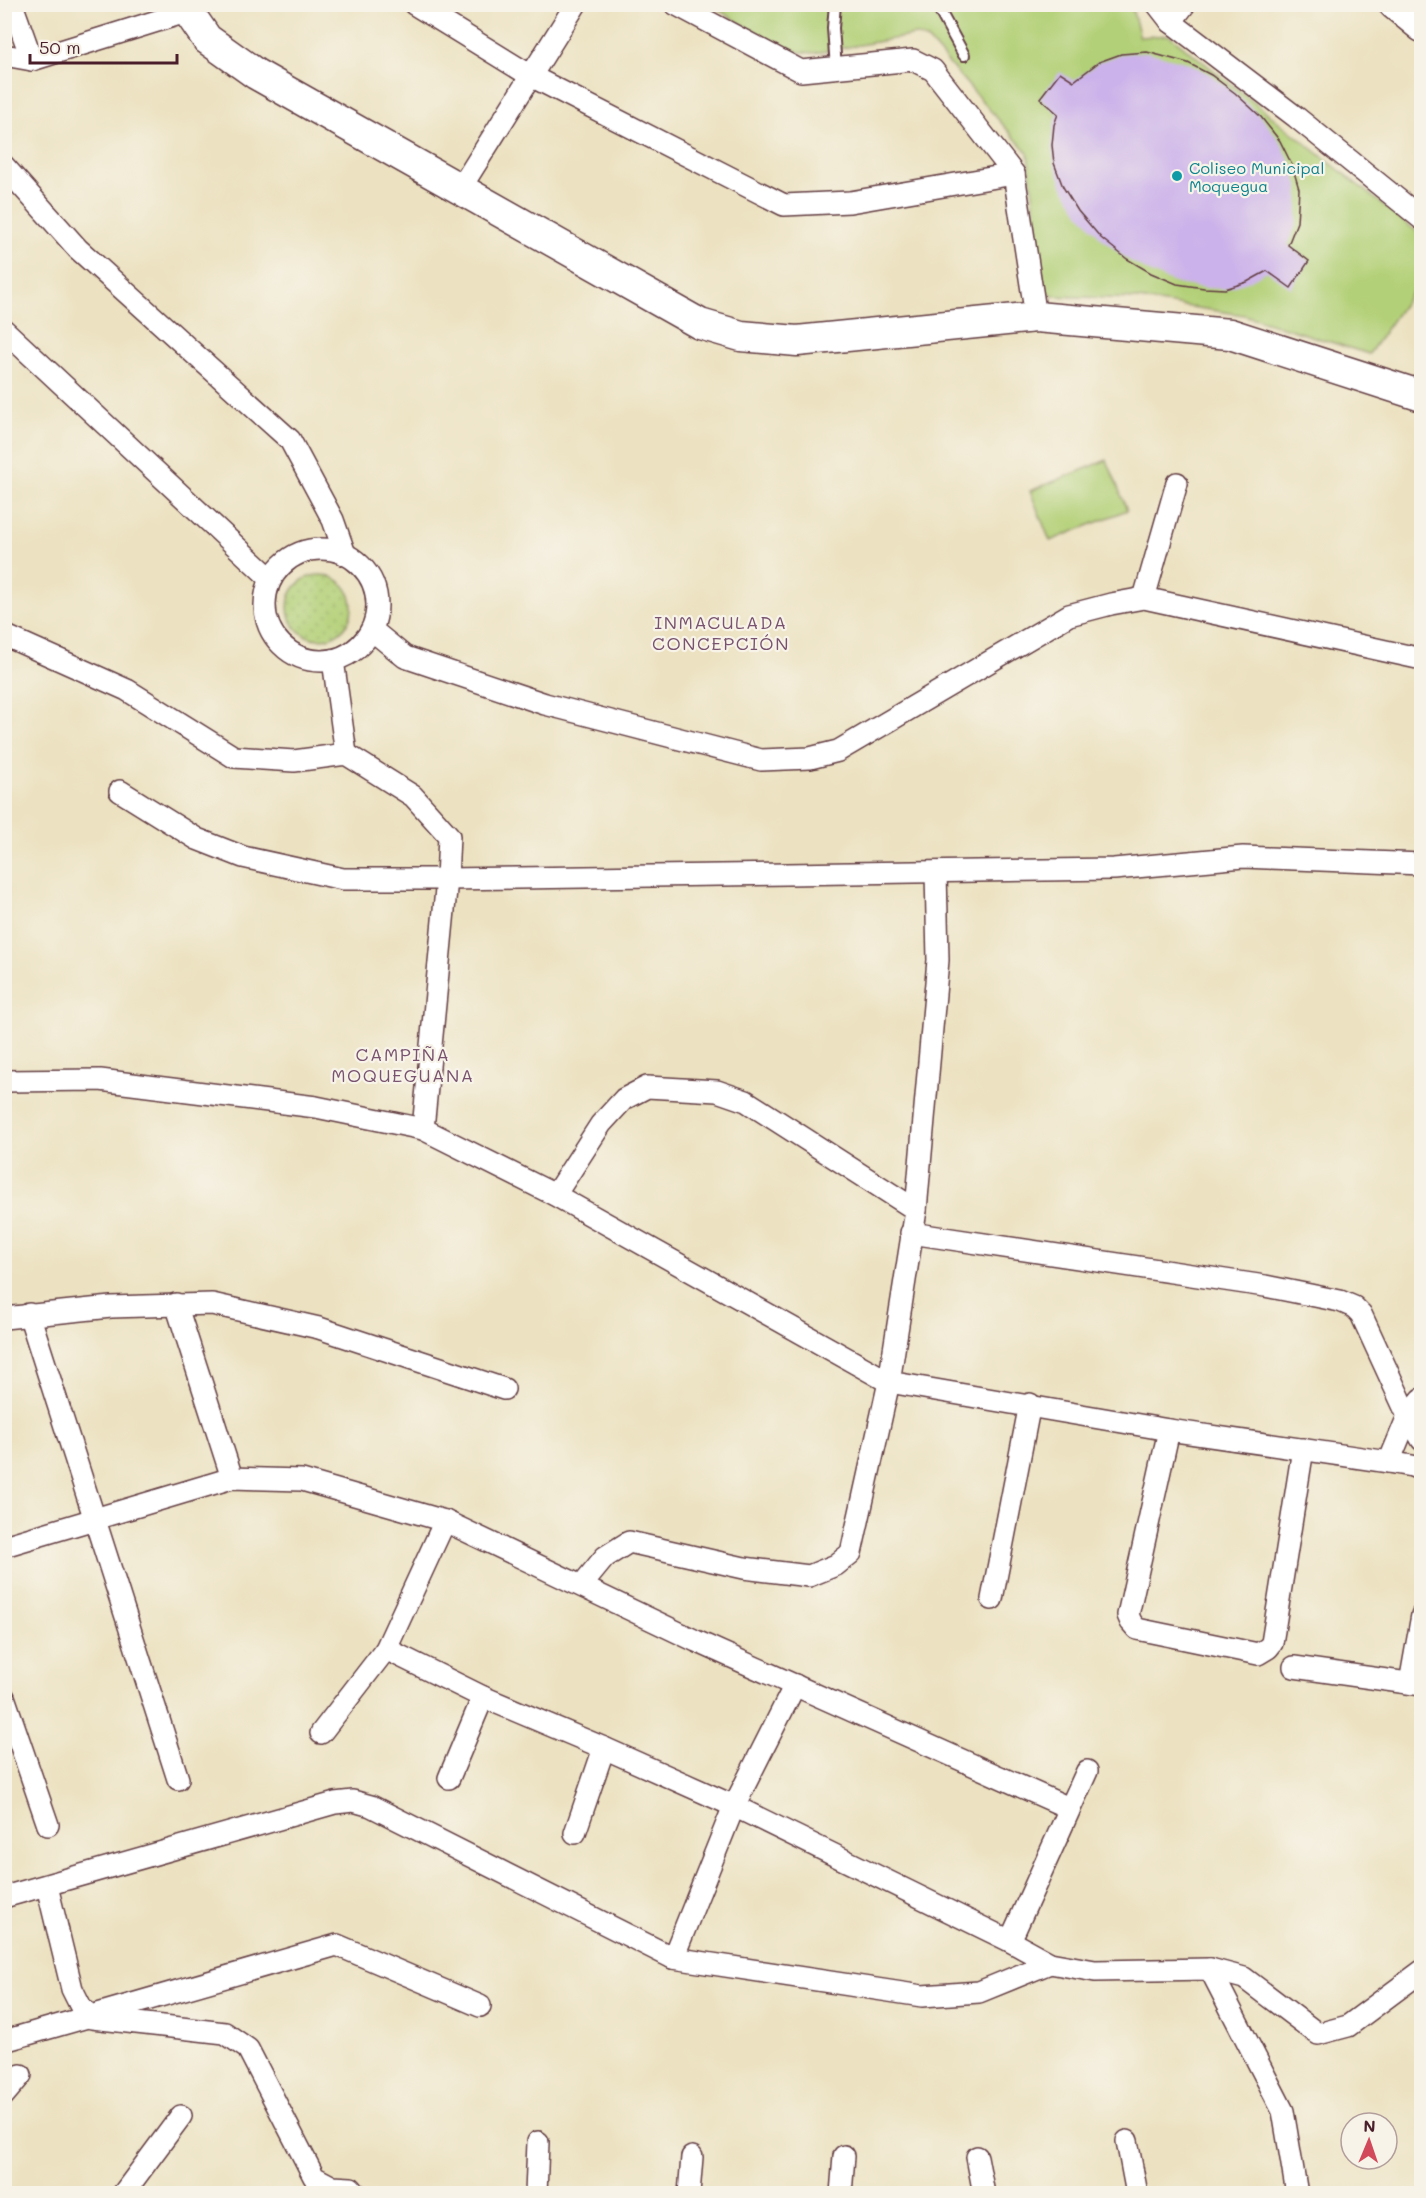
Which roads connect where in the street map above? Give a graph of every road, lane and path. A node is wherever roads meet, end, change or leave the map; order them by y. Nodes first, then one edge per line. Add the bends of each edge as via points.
1 (12, 4) edge
2 (414, 4) edge
3 (576, 4) edge
4 (675, 4) edge
5 (835, 4) edge
6 (936, 4) edge
7 (1157, 4) edge
8 (1185, 4) edge
9 (1394, 4) edge
10 (185, 8) edge
11 (1171, 22) junction
12 (1422, 27) edge
13 (4, 55) edge
14 (964, 55) dead end
15 (32, 60) junction
16 (836, 68) junction
17 (531, 76) junction
18 (4, 166) edge
19 (1014, 174) junction
20 (460, 189) junction
21 (1422, 219) edge
22 (1036, 317) junction
23 (4, 330) edge
24 (1422, 396) edge
25 (1178, 483) dead end
26 (345, 554) junction
27 (271, 579) junction
28 (1144, 598) junction
29 (372, 630) junction
30 (4, 635) edge
31 (1422, 659) edge
32 (333, 660) junction
33 (346, 754) junction
34 (120, 791) dead end
35 (1422, 864) edge
36 (936, 872) junction
37 (447, 879) junction
38 (4, 1081) edge
39 (423, 1129) junction
40 (555, 1195) junction
41 (916, 1210) junction
42 (911, 1233) junction
43 (176, 1304) junction
44 (29, 1314) junction
45 (4, 1318) edge
46 (889, 1382) junction
47 (504, 1389) dead end
48 (1422, 1399) edge
49 (1030, 1404) junction
50 (1408, 1416) junction
51 (1169, 1430) junction
52 (1422, 1440) edge
53 (1302, 1449) junction
54 (1389, 1462) junction
55 (1422, 1470) edge
56 (232, 1478) junction
57 (94, 1518) junction
58 (445, 1521) junction
59 (4, 1546) edge
60 (582, 1585) junction
61 (993, 1599) dead end
62 (1422, 1615) edge
63 (386, 1649) junction
64 (1294, 1667) dead end
65 (1416, 1684) edge
66 (795, 1685) junction
67 (4, 1697) edge
68 (483, 1697) junction
69 (321, 1732) dead end
70 (604, 1748) junction
71 (1087, 1771) dead end
72 (449, 1778) dead end
73 (178, 1779) dead end
74 (734, 1806) junction
75 (1069, 1808) junction
76 (48, 1825) dead end
77 (575, 1833) dead end
78 (46, 1886) junction
79 (4, 1897) edge
80 (1010, 1941) junction
81 (673, 1958) junction
82 (1050, 1963) junction
83 (1210, 1969) junction
84 (1422, 1971) edge
85 (480, 2006) dead end
86 (92, 2018) junction
87 (4, 2041) edge
88 (21, 2074) dead end
89 (4, 2095) edge
90 (181, 2116) dead end
91 (1127, 2141) dead end
92 (538, 2142) dead end
93 (844, 2156) dead end
94 (692, 2157) dead end
95 (977, 2157) dead end
96 (123, 2193) edge
97 (356, 2193) edge
98 (536, 2193) edge
99 (689, 2193) edge
100 (841, 2193) edge
101 (984, 2193) edge
102 (1137, 2193) edge
103 (1297, 2193) edge

1 - 15 street
2 - 17 street
3 - 17 street
4 - 16 street via 801,71
5 - 16 lane
6 - 14 lane
7 - 11 street
8 - 11 street
9 - 12 street
10 - 15 street
10 - 20 street via 207,39 256,74
11 - 21 street
13 - 15 street
16 - 19 street via 913,60 933,70
17 - 19 street via 784,205 850,202
17 - 20 street
18 - 26 street via 78,249 290,440 333,520
19 - 22 street
20 - 22 street via 700,324 741,336 797,341
22 - 24 street via 1230,334
23 - 27 street
25 - 28 street
26 - 27 street via 327,548 303,551 281,564
26 - 29 street via 361,564 372,579 378,597
27 - 32 street via 265,596 265,614 282,646 315,661
28 - 29 street via 1069,615 838,751 810,758 761,760 546,704 405,657
28 - 31 street
29 - 32 street via 350,653
30 - 33 street via 127,690 234,757 294,761
32 - 33 street
33 - 37 street via 413,796 449,836
34 - 37 street via 197,838 243,857 343,879
35 - 36 street via 1243,856 1114,869
36 - 37 street
36 - 41 street via 938,960
37 - 39 street
38 - 39 street via 100,1080 316,1107
39 - 40 street
40 - 41 street via 601,1124 624,1100 647,1087 717,1091 746,1101
40 - 46 street
41 - 42 street
42 - 46 street
42 - 50 street via 1340,1301 1360,1314
43 - 44 street
43 - 47 street via 212,1304 319,1328
43 - 56 street
44 - 45 street
44 - 57 street
46 - 49 street
46 - 60 street via 851,1553 836,1564 809,1576 744,1568 628,1542 605,1557
48 - 50 street
49 - 51 street
49 - 61 street
50 - 52 street
50 - 54 street
51 - 53 street
51 - 53 street via 1128,1615 1137,1629 1258,1654 1272,1643
53 - 54 street
54 - 55 street
56 - 57 street
56 - 58 street via 302,1480
57 - 59 street
57 - 73 street
58 - 60 street
58 - 63 street
60 - 66 street
62 - 65 street
63 - 68 street
63 - 69 street
64 - 65 street
66 - 74 street
66 - 75 street
67 - 76 street
68 - 70 street
68 - 72 street
70 - 74 street
70 - 77 street
71 - 75 street
74 - 80 street
74 - 81 street
75 - 80 street
78 - 79 street
78 - 81 street via 353,1801 371,1806
78 - 86 street via 72,1989
80 - 82 street
81 - 82 street via 921,1996 979,1992
82 - 83 street via 1095,1971
83 - 84 street via 1244,1978 1318,2034 1348,2026
83 - 103 street via 1282,2111
85 - 86 street via 338,1945
86 - 87 street
86 - 97 street via 225,2033 248,2049 314,2177
88 - 89 street
90 - 96 street
91 - 102 street
92 - 98 street
93 - 100 street
94 - 99 street
95 - 101 street

